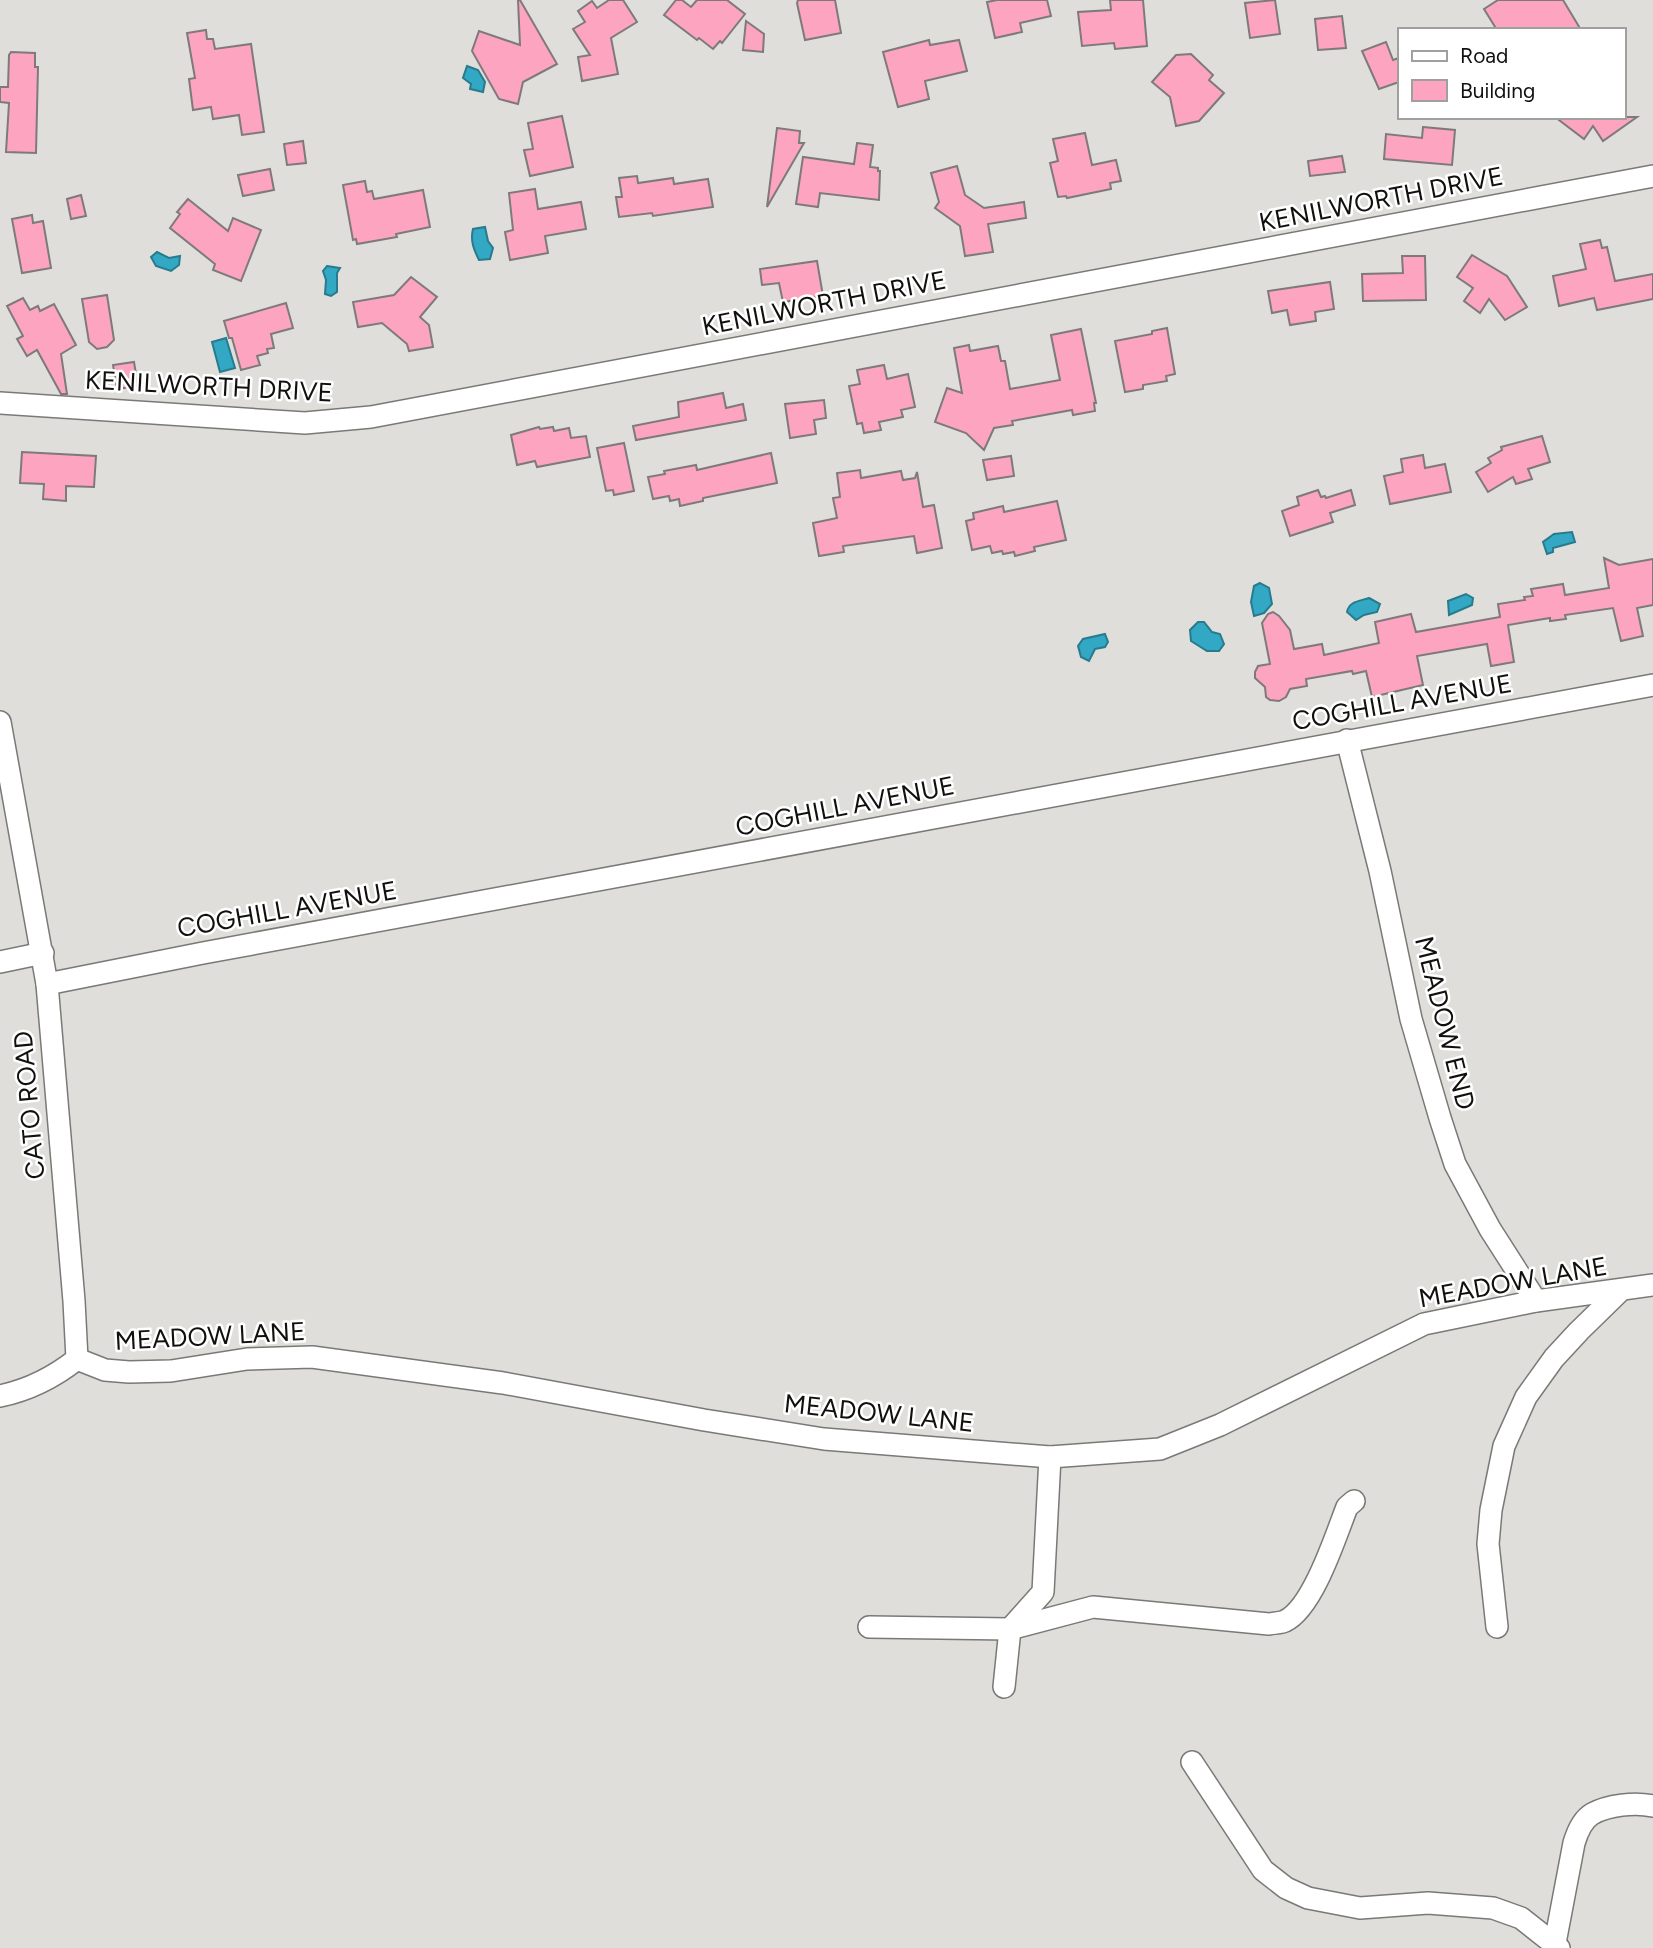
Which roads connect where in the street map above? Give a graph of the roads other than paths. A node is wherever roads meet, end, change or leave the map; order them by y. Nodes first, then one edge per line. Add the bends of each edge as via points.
1 (1653, 176) edge
2 (0, 403) edge
3 (1653, 685) edge
4 (0, 722) edge
5 (1348, 740) junction
6 (43, 953) junction
7 (0, 962) edge
8 (47, 984) junction
9 (1653, 1285) edge
10 (1620, 1291) junction
11 (1536, 1301) junction
12 (77, 1359) junction
13 (0, 1396) edge
14 (1050, 1457) junction
15 (1354, 1500) dead end
16 (869, 1627) dead end
17 (1497, 1627) dead end
18 (1010, 1629) junction
19 (1004, 1687) dead end
20 (1192, 1762) dead end
21 (1653, 1806) edge
22 (1557, 1945) edge

1 - 2 street, KENILWORTH DRIVE via 371,416 305,423
3 - 5 street, COGHILL AVENUE
4 - 6 street, CATO ROAD
5 - 8 street, COGHILL AVENUE
5 - 11 street, MEADOW END via 1411,1018 1455,1164
6 - 7 street
6 - 8 street, CATO ROAD
8 - 12 street, CATO ROAD
9 - 10 street, MEADOW LANE
10 - 11 street, MEADOW LANE
10 - 17 street via 1554,1358 1526,1397 1504,1446 1488,1544
11 - 14 street, MEADOW LANE via 1424,1324 1220,1425 1160,1449
12 - 13 street via 24,1391
12 - 14 street, MEADOW LANE via 105,1370 129,1372 312,1357 503,1382 824,1439
14 - 18 street via 1043,1592
15 - 18 street via 1347,1507 1318,1581 1286,1620 1269,1624 1093,1607
16 - 18 street
18 - 19 street
20 - 22 street via 1263,1870 1286,1888 1308,1898 1360,1908 1428,1903 1493,1908 1521,1918
21 - 22 street via 1619,1805 1591,1815 1579,1829

